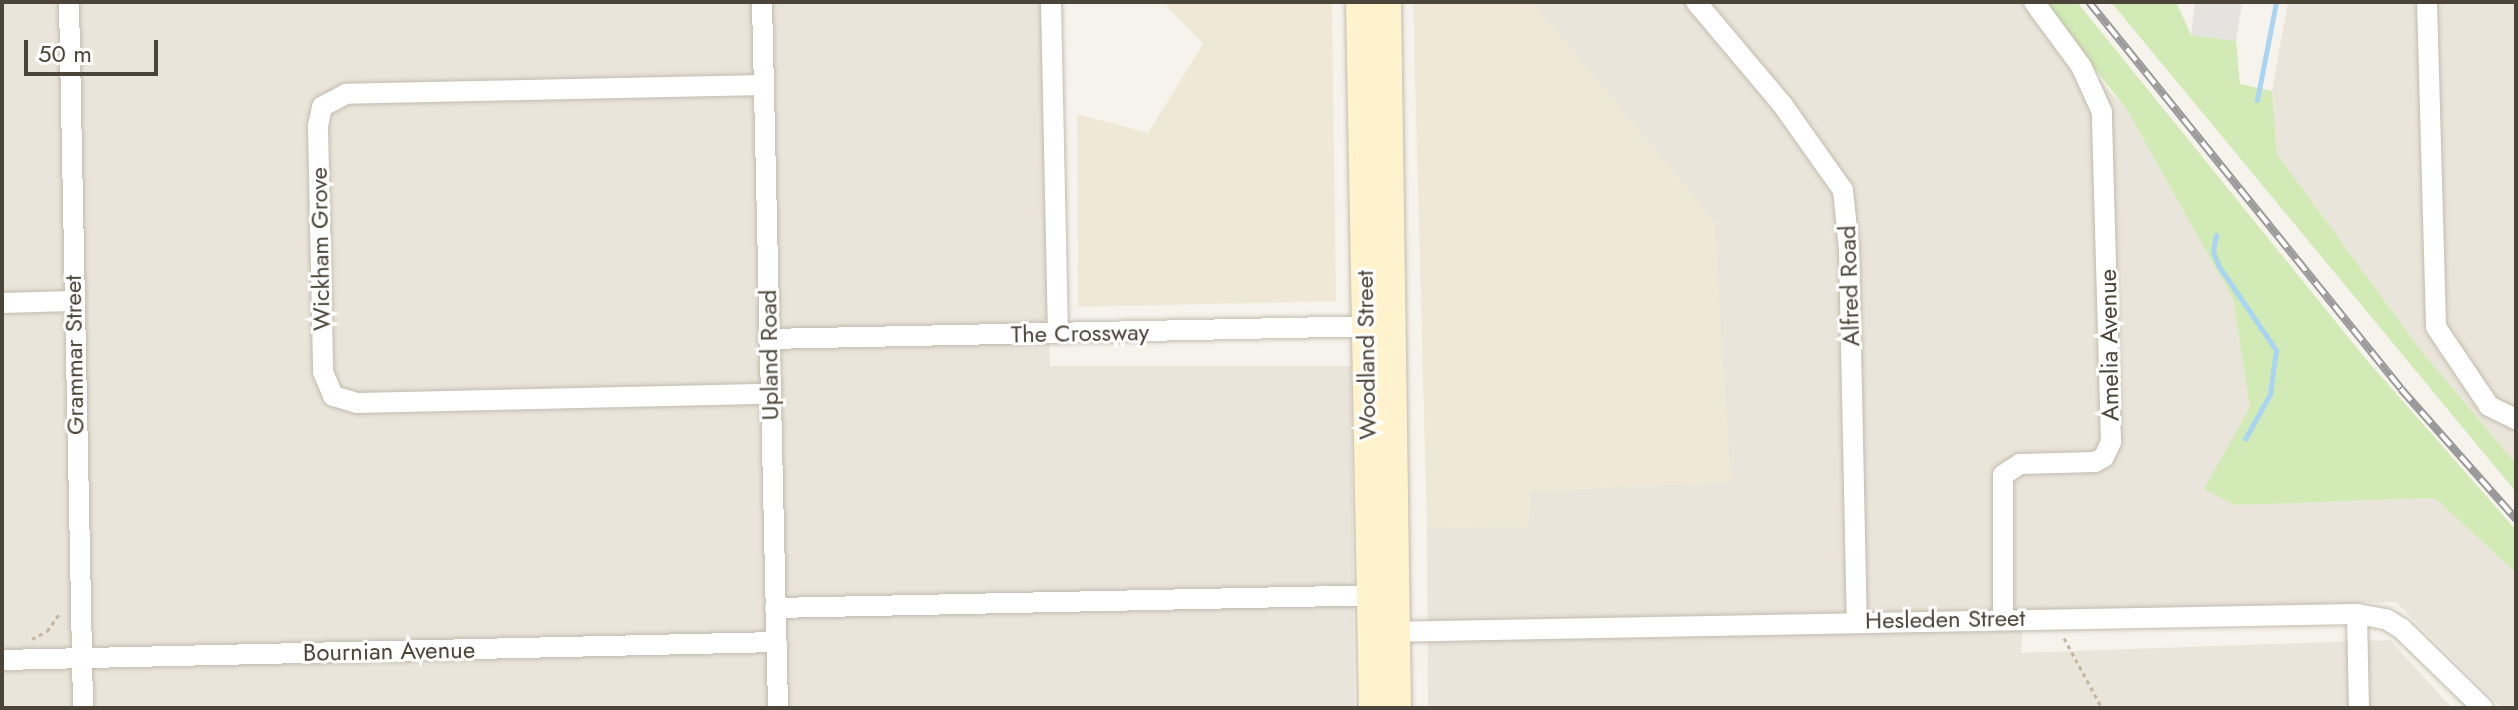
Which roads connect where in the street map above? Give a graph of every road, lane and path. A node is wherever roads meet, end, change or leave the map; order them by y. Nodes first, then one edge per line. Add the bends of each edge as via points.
1 (69, 2) edge
2 (762, 2) edge
3 (1051, 2) edge
4 (1360, 2) edge
5 (1387, 2) edge
6 (1696, 2) edge
7 (2034, 2) edge
8 (2427, 2) edge
9 (764, 85) junction
10 (72, 301) junction
11 (2, 303) edge
12 (1378, 326) junction
13 (1058, 333) junction
14 (768, 339) junction
15 (769, 394) junction
16 (2516, 419) edge
17 (1384, 595) junction
18 (775, 608) junction
19 (2357, 614) junction
20 (2003, 618) junction
21 (2054, 618) junction
22 (1857, 621) junction
23 (63, 627) dead end
24 (1384, 632) junction
25 (47, 641) dead end
26 (776, 642) junction
27 (82, 658) junction
28 (2, 660) edge
29 (83, 708) edge
30 (778, 708) edge
31 (1373, 708) edge
32 (1397, 708) edge
33 (2102, 708) edge
34 (2359, 708) edge
35 (2483, 708) edge

1 - 10 street, Grammar Street
2 - 9 street, Upland Road
3 - 13 street
4 - 12 main road, Woodland Street
5 - 12 main road, Woodland Street
6 - 22 street, Alfred Road via 1782,104 1843,190 1849,249
7 - 20 street, Amelia Avenue via 2081,66 2102,112 2111,442 2095,462 2020,464 2003,475
8 - 16 street via 2436,327 2489,406
9 - 14 street, Upland Road
9 - 15 street, Wickham Grove via 346,94 322,107 318,126 323,372 333,396 357,403
10 - 11 street
10 - 27 street, Grammar Street
12 - 13 street, The Crossway
12 - 17 main road, Woodland Street
13 - 14 street, The Crossway
14 - 15 street, Upland Road
15 - 18 street, Upland Road
17 - 18 street
17 - 24 main road, Woodland Street
18 - 26 street, Upland Road
19 - 21 street, Hesleden Street
19 - 34 street
19 - 35 street, Hesleden Street via 2386,619 2402,629
20 - 21 street, Hesleden Street
20 - 22 street, Hesleden Street
21 - 33 path
22 - 24 street, Hesleden Street
23 - 25 path via 62,609 47,631 28,641
24 - 31 main road, Woodland Street
24 - 32 main road, Woodland Street
26 - 27 street, Bournian Avenue
26 - 30 street, Upland Road
27 - 28 street, Bournian Avenue
27 - 29 street, Grammar Street

